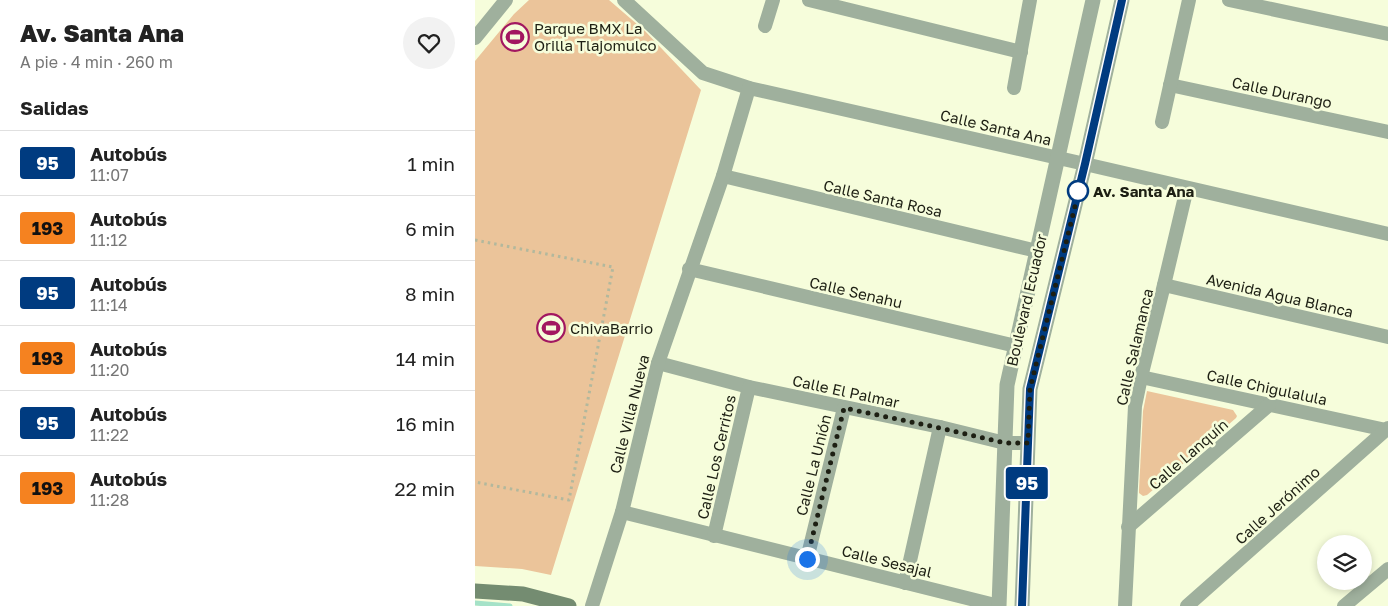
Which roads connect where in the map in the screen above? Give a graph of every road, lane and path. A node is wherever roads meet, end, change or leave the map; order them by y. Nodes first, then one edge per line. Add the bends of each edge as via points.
1 (506, 0) edge
2 (623, 0) edge
3 (773, 0) edge
4 (809, 0) edge
5 (1030, 0) edge
6 (1093, 0) edge
7 (1122, 0) edge
8 (1189, 0) edge
9 (1229, 0) edge
10 (765, 26) dead end
11 (1388, 34) edge
12 (475, 38) edge
13 (1021, 52) junction
14 (1170, 85) junction
15 (749, 88) junction
16 (1013, 88) dead end
17 (1162, 122) dead end
18 (1388, 132) edge
19 (1058, 158) junction
20 (1085, 164) junction
21 (723, 176) junction
22 (1187, 188) junction
23 (1388, 234) edge
24 (475, 240) edge
25 (1037, 251) junction
26 (689, 269) junction
27 (1164, 285) junction
28 (1388, 337) edge
29 (1015, 346) junction
30 (657, 363) junction
31 (1141, 377) junction
32 (749, 387) junction
33 (1269, 405) junction
34 (844, 408) junction
35 (940, 428) junction
36 (1387, 429) edge
37 (1005, 443) junction
38 (1028, 443) junction
39 (475, 482) edge
40 (622, 512) junction
41 (1128, 527) junction
42 (714, 536) junction
43 (807, 559) junction
44 (1388, 569) edge
45 (905, 583) junction
46 (475, 591) edge
47 (569, 606) edge
48 (592, 606) edge
49 (999, 606) edge
50 (1022, 606) edge
51 (1125, 606) edge
52 (1187, 606) edge
53 (1344, 606) edge

1 - 12 street
2 - 15 street, Calle Santa Ana via 703,73
3 - 10 street
4 - 13 street
5 - 13 street
6 - 19 street, Boulevard Ecuador
7 - 20 street, Boulevard Ecuador
8 - 14 street
9 - 11 street
13 - 16 street
14 - 17 street
14 - 18 street, Calle Durango
15 - 19 street, Calle Santa Ana
15 - 21 street, Calle Villa Nueva
19 - 20 street, Calle Santa Ana
19 - 25 street, Boulevard Ecuador
20 - 22 street, Calle Santa Ana
20 - 38 street, Boulevard Ecuador via 1030,389
21 - 25 street, Calle Santa Rosa
21 - 26 street, Calle Villa Nueva
22 - 23 street, Calle Santa Ana
22 - 27 street, Calle Salamanca
24 - 39 path via 613,267 569,500
25 - 29 street, Boulevard Ecuador
26 - 29 street, Calle Senahu
26 - 30 street, Calle Villa Nueva
27 - 28 street, Avenida Agua Blanca
27 - 31 street, Calle Salamanca
29 - 37 street, Boulevard Ecuador via 1007,385
30 - 32 street, Calle El Palmar
30 - 40 street, Calle Villa Nueva
31 - 33 street, Calle Chigulalula
31 - 41 street, Calle Salamanca via 1135,406
32 - 34 street, Calle El Palmar
32 - 42 street, Calle Los Cerritos
33 - 36 street, Calle Chigulalula
33 - 41 street, Calle Lanquín
34 - 35 street, Calle El Palmar
34 - 43 street, Calle La Unión
35 - 37 street, Calle El Palmar
35 - 45 street
36 - 52 street, Calle Jerónimo
37 - 38 street, Calle El Palmar
37 - 49 street, Boulevard Ecuador
38 - 50 street, Boulevard Ecuador
40 - 42 street, Calle Sesajal
40 - 48 street, Calle Villa Nueva
41 - 51 street, Calle Salamanca
42 - 43 street, Calle Sesajal
43 - 45 street, Calle Sesajal
44 - 53 street
45 - 49 street, Calle Sesajal
46 - 47 main road via 523,594

